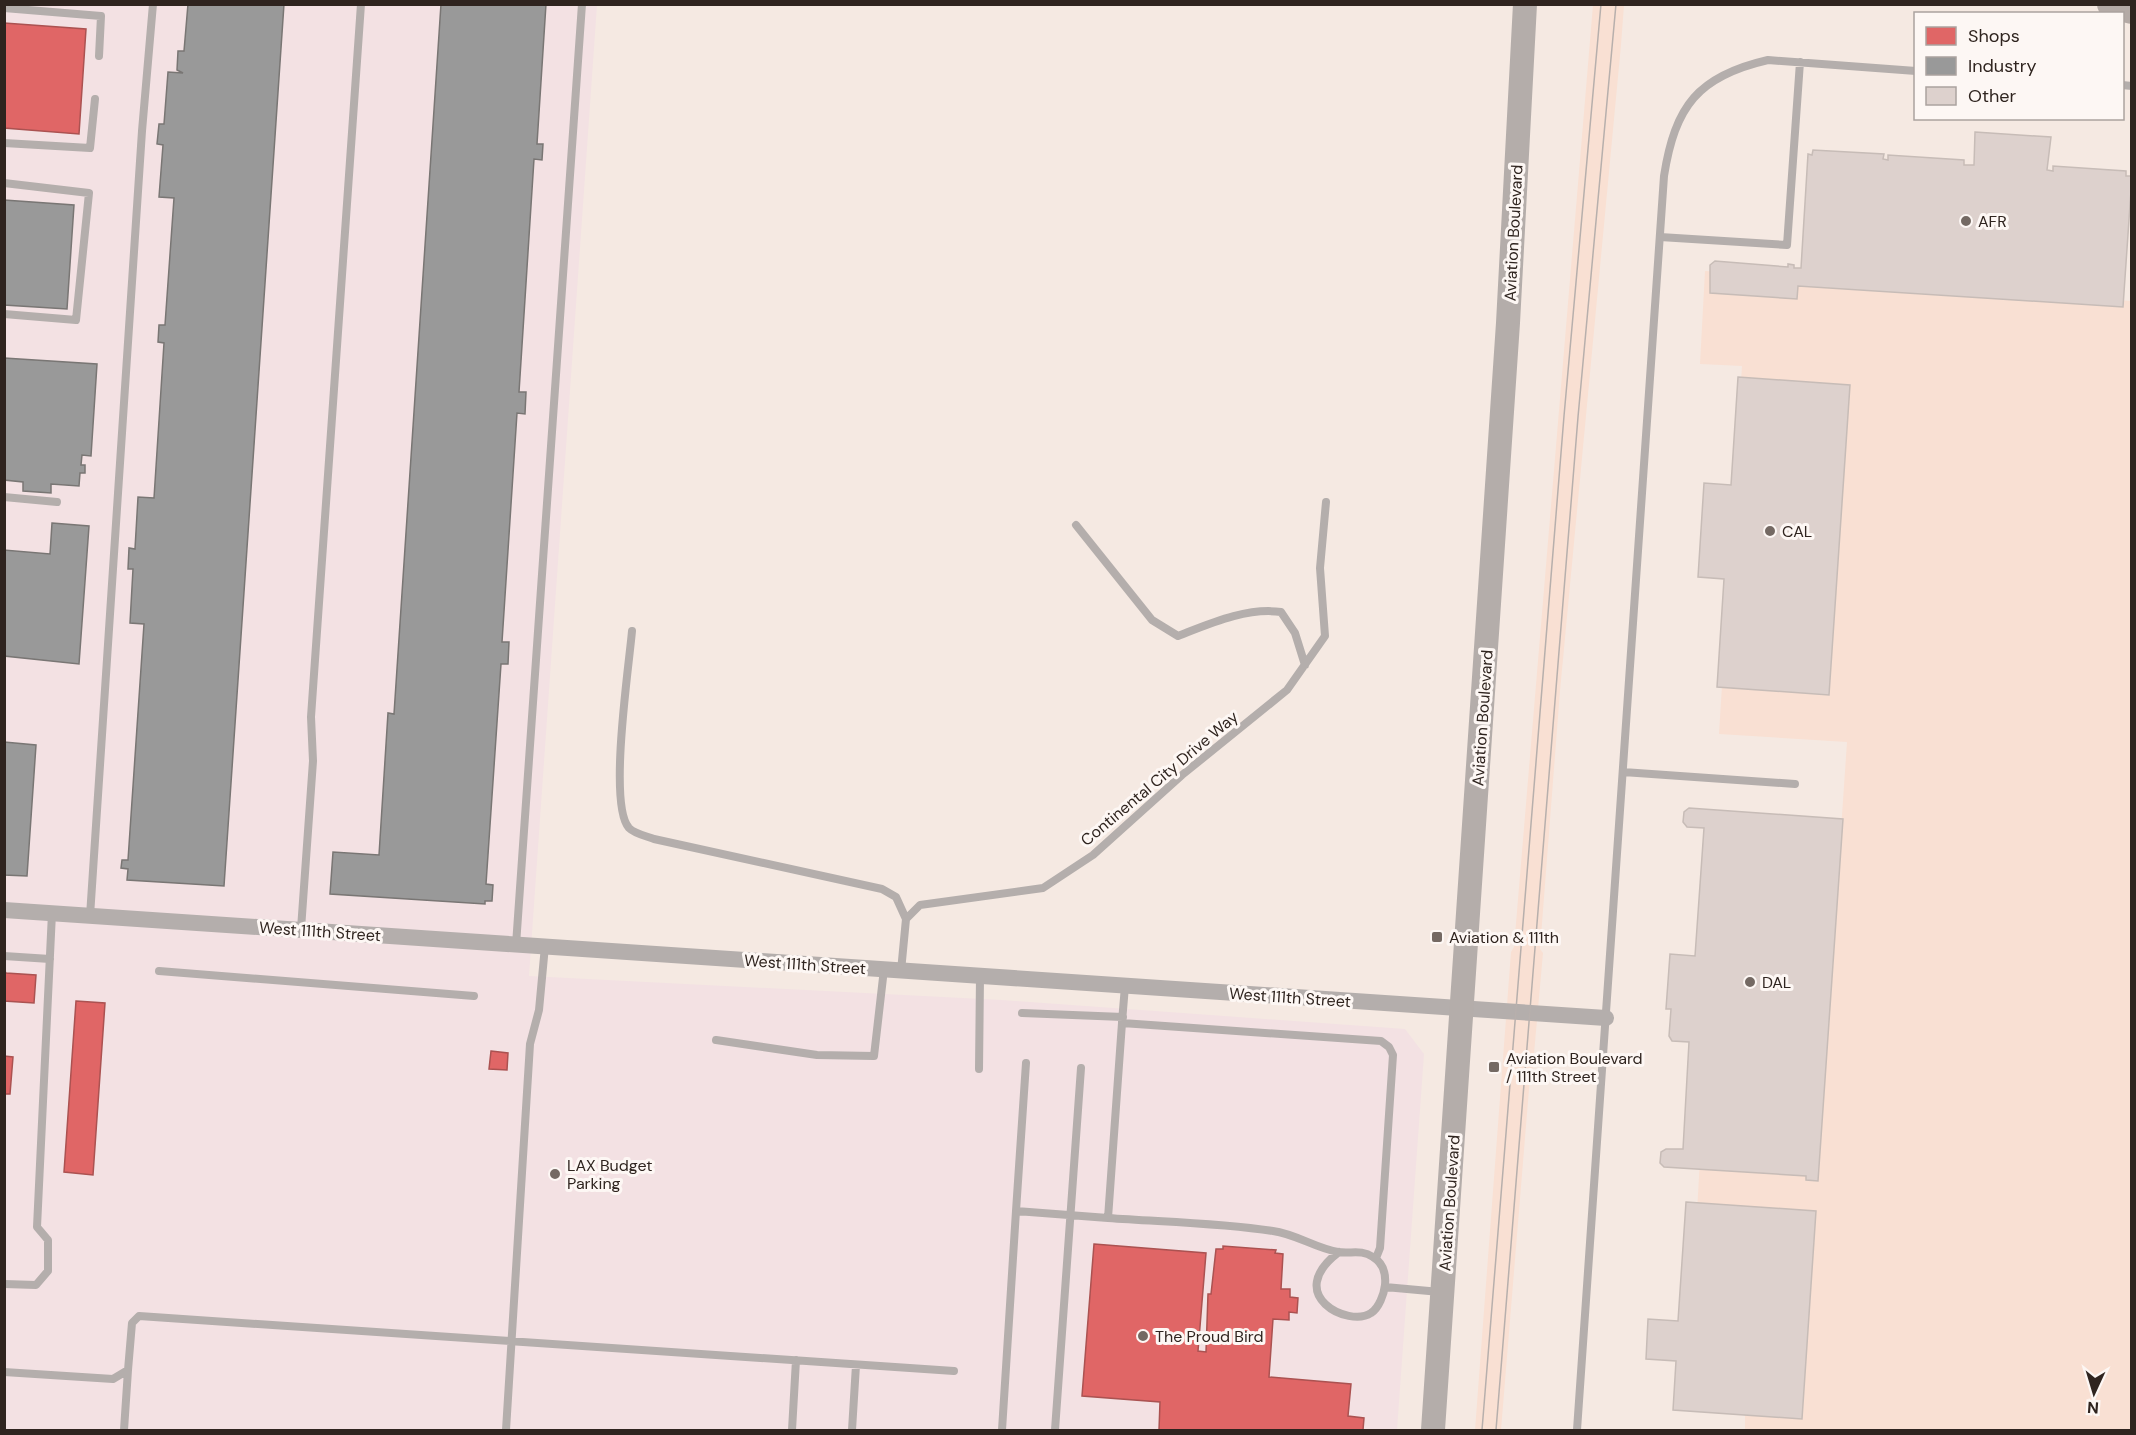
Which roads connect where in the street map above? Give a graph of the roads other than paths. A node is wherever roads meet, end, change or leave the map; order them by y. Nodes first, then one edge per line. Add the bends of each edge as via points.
1 (153, 4) edge
2 (361, 4) edge
3 (582, 4) edge
4 (1525, 4) edge
5 (2112, 4) edge
6 (4, 8) edge
7 (2132, 9) edge
8 (99, 56) dead end
9 (1800, 62) junction
10 (1914, 70) edge
11 (95, 99) dead end
12 (4, 143) edge
13 (4, 183) edge
14 (1660, 237) junction
15 (4, 314) edge
16 (4, 497) edge
17 (57, 502) dead end
18 (1326, 502) dead end
19 (1076, 525) dead end
20 (632, 631) dead end
21 (1305, 665) junction
22 (1623, 772) junction
23 (1795, 784) dead end
24 (4, 910) edge
25 (52, 913) junction
26 (90, 916) junction
27 (906, 920) junction
28 (301, 929) junction
29 (516, 945) junction
30 (545, 946) junction
31 (4, 956) edge
32 (50, 959) junction
33 (884, 969) junction
34 (901, 970) junction
35 (159, 971) dead end
36 (980, 977) junction
37 (1125, 986) junction
38 (474, 996) dead end
39 (1463, 1008) junction
40 (1023, 1013) dead end
41 (1606, 1018) junction
42 (1123, 1020) junction
43 (716, 1040) dead end
44 (1026, 1063) dead end
45 (1081, 1068) dead end
46 (979, 1069) dead end
47 (1016, 1211) junction
48 (1070, 1215) junction
49 (1108, 1218) junction
50 (1339, 1252) junction
51 (1376, 1258) junction
52 (4, 1284) edge
53 (1385, 1287) junction
54 (1444, 1292) junction
55 (513, 1341) junction
56 (796, 1360) junction
57 (856, 1365) junction
58 (128, 1370) junction
59 (954, 1371) dead end
60 (4, 1372) edge
61 (124, 1431) edge
62 (506, 1431) edge
63 (792, 1431) edge
64 (852, 1431) edge
65 (1002, 1431) edge
66 (1055, 1431) edge
67 (1433, 1431) edge
68 (1577, 1431) edge

1 - 26 lane
2 - 28 lane via 311,705 313,761
3 - 29 lane
4 - 39 main road, Aviation Boulevard
5 - 7 highway
6 - 8 lane via 101,16
9 - 10 lane
9 - 14 lane via 1768,60 1745,66 1720,76 1698,92 1673,128 1668,147
9 - 14 lane via 1787,245
11 - 12 lane via 90,148
13 - 15 lane via 89,193 76,320
14 - 22 lane
16 - 17 lane
18 - 21 lane, Continental City Drive Way via 1320,567 1325,636
19 - 21 lane via 1152,620 1178,636 1217,621 1266,610 1281,612 1295,633
20 - 27 lane via 620,765 620,800 628,827 654,839 882,889 896,897
21 - 27 lane, Continental City Drive Way via 1287,690 1182,775 1093,855 1043,888 920,906
22 - 23 lane
22 - 41 lane
24 - 25 street, West 111th Street
25 - 26 street, West 111th Street
25 - 32 lane
26 - 28 street, West 111th Street
27 - 34 lane
28 - 29 street, West 111th Street
29 - 30 street, West 111th Street
30 - 33 street, West 111th Street
30 - 55 lane via 539,1010 530,1044
31 - 32 lane
32 - 52 lane via 38,1227 48,1240 48,1271 36,1285
33 - 34 street, West 111th Street
33 - 43 lane via 874,1056 817,1054
34 - 36 street, West 111th Street
35 - 38 lane
36 - 37 street, West 111th Street
36 - 46 lane
37 - 39 street, West 111th Street
37 - 42 lane
39 - 41 street, West 111th Street
39 - 54 main road, Aviation Boulevard
40 - 42 lane
41 - 68 lane
42 - 49 lane
42 - 51 lane via 1381,1041 1389,1047 1393,1055 1380,1248
44 - 47 lane
45 - 48 lane
47 - 48 lane
47 - 65 lane
48 - 49 lane
48 - 66 lane
49 - 50 lane via 1273,1231
50 - 51 lane via 1365,1252
50 - 53 lane via 1318,1273 1315,1284 1320,1300 1346,1315 1358,1317 1370,1314 1378,1306
51 - 53 lane via 1382,1266
53 - 54 lane
54 - 67 main road, Aviation Boulevard
55 - 56 lane
55 - 58 lane via 139,1316 132,1323
55 - 62 lane
56 - 57 lane
56 - 63 lane
57 - 59 lane
57 - 64 lane
58 - 60 lane via 113,1379
58 - 61 lane

